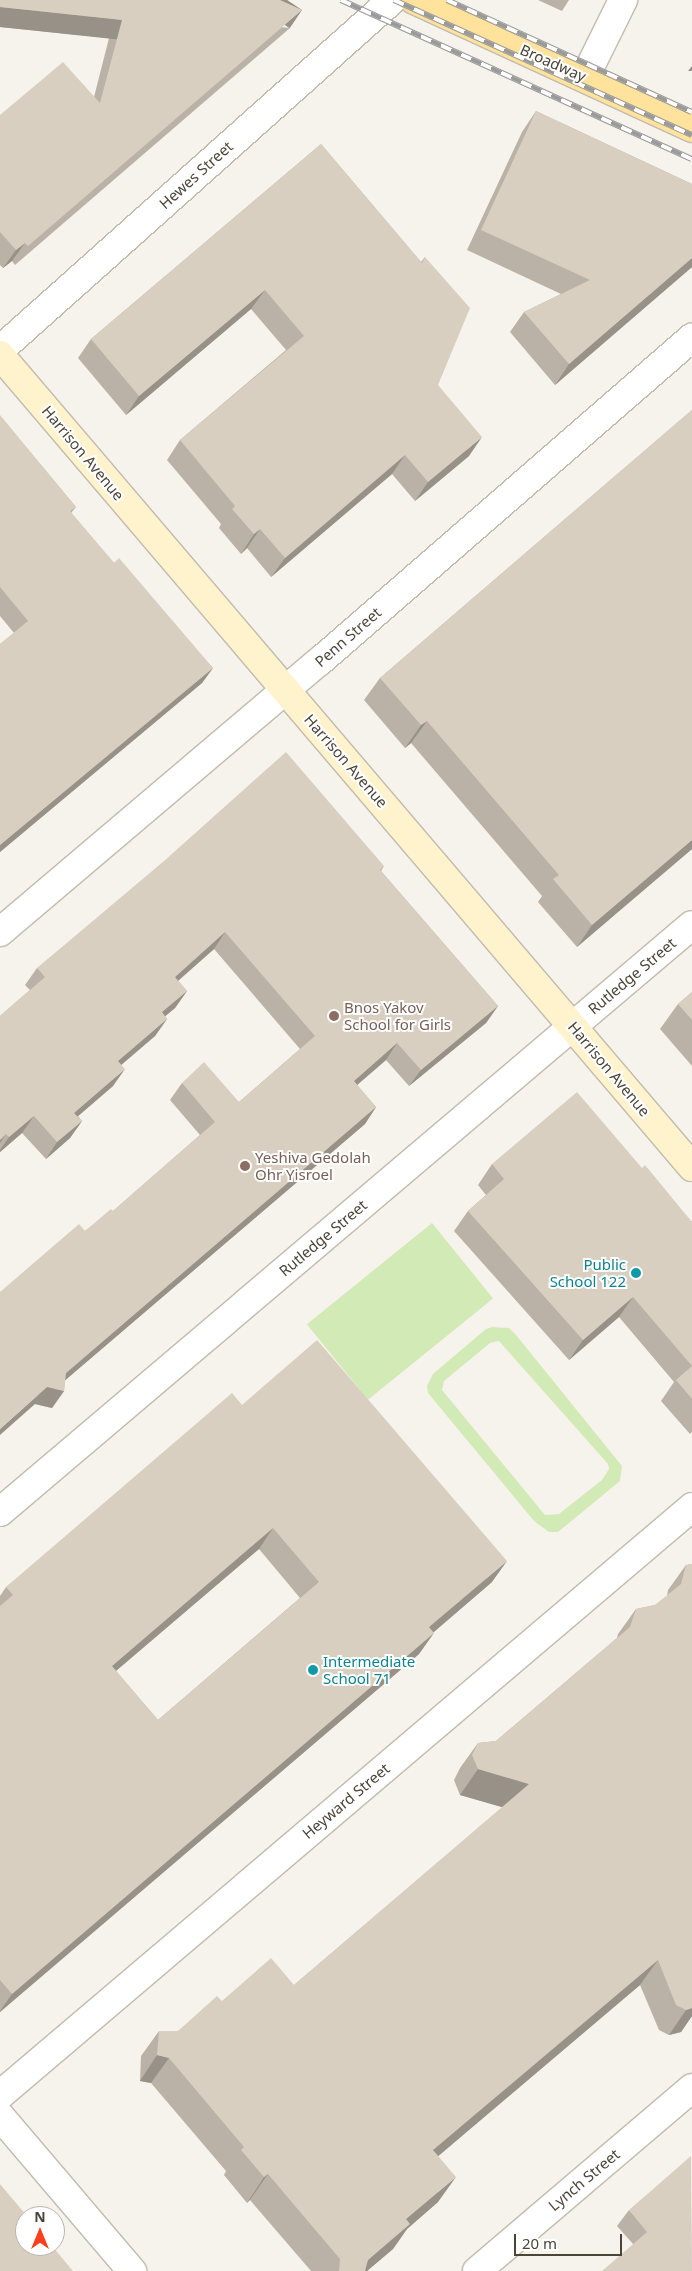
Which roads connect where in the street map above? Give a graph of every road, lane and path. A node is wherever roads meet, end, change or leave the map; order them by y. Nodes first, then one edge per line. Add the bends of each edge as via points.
1 (392, 0) edge
2 (414, 0) edge
3 (623, 0) edge
4 (585, 77) junction
5 (689, 125) edge
6 (692, 338) edge
7 (0, 350) edge
8 (0, 355) edge
9 (285, 690) junction
10 (692, 925) edge
11 (0, 932) edge
12 (572, 1026) junction
13 (692, 1167) edge
14 (692, 1506) edge
15 (0, 1512) edge
16 (692, 2088) edge
17 (0, 2095) edge
18 (0, 2116) edge
19 (132, 2271) edge
20 (477, 2271) edge

1 - 7 street, Hewes Street
2 - 4 main road, Broadway
3 - 4 street
4 - 5 main road, Broadway
6 - 9 street, Penn Street
8 - 9 street, Harrison Avenue
9 - 11 street, Penn Street
9 - 12 street, Harrison Avenue
10 - 12 street, Rutledge Street
12 - 13 street, Harrison Avenue
12 - 15 street, Rutledge Street
14 - 17 street, Heyward Street
16 - 20 street, Lynch Street
18 - 19 street

